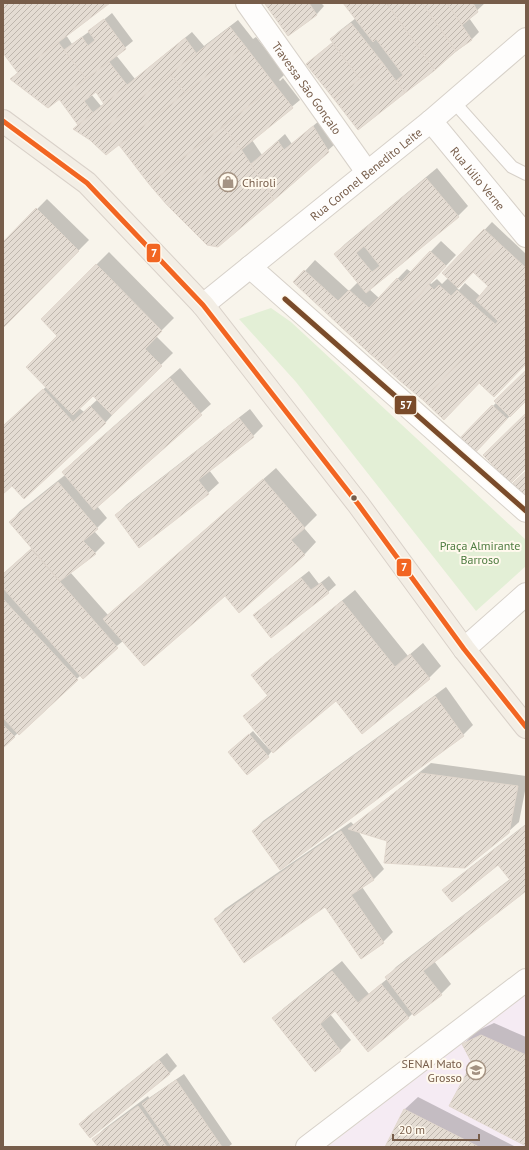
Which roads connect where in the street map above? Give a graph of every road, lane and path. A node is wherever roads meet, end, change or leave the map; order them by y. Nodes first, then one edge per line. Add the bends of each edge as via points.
1 (247, 3) edge
2 (526, 39) edge
3 (453, 102) junction
4 (3, 121) edge
5 (431, 121) junction
6 (367, 172) junction
7 (526, 174) edge
8 (526, 236) edge
9 (250, 267) junction
10 (203, 305) junction
11 (526, 512) edge
12 (526, 594) edge
13 (464, 649) junction
14 (526, 727) edge
15 (526, 980) edge
16 (307, 1147) edge

1 - 6 street, Travessa São Gonçalo
2 - 3 street, Rua Coronel Benedito Leite
3 - 5 street, Rua Coronel Benedito Leite
3 - 7 lane via 512,167
4 - 10 main road via 87,183
5 - 6 street, Rua Coronel Benedito Leite
5 - 8 street, Rua Júlio Verne
6 - 9 street, Rua Coronel Benedito Leite
9 - 10 street, Rua Coronel Benedito Leite
9 - 11 street
10 - 13 main road via 358,504
12 - 13 street
13 - 14 main road
15 - 16 street

